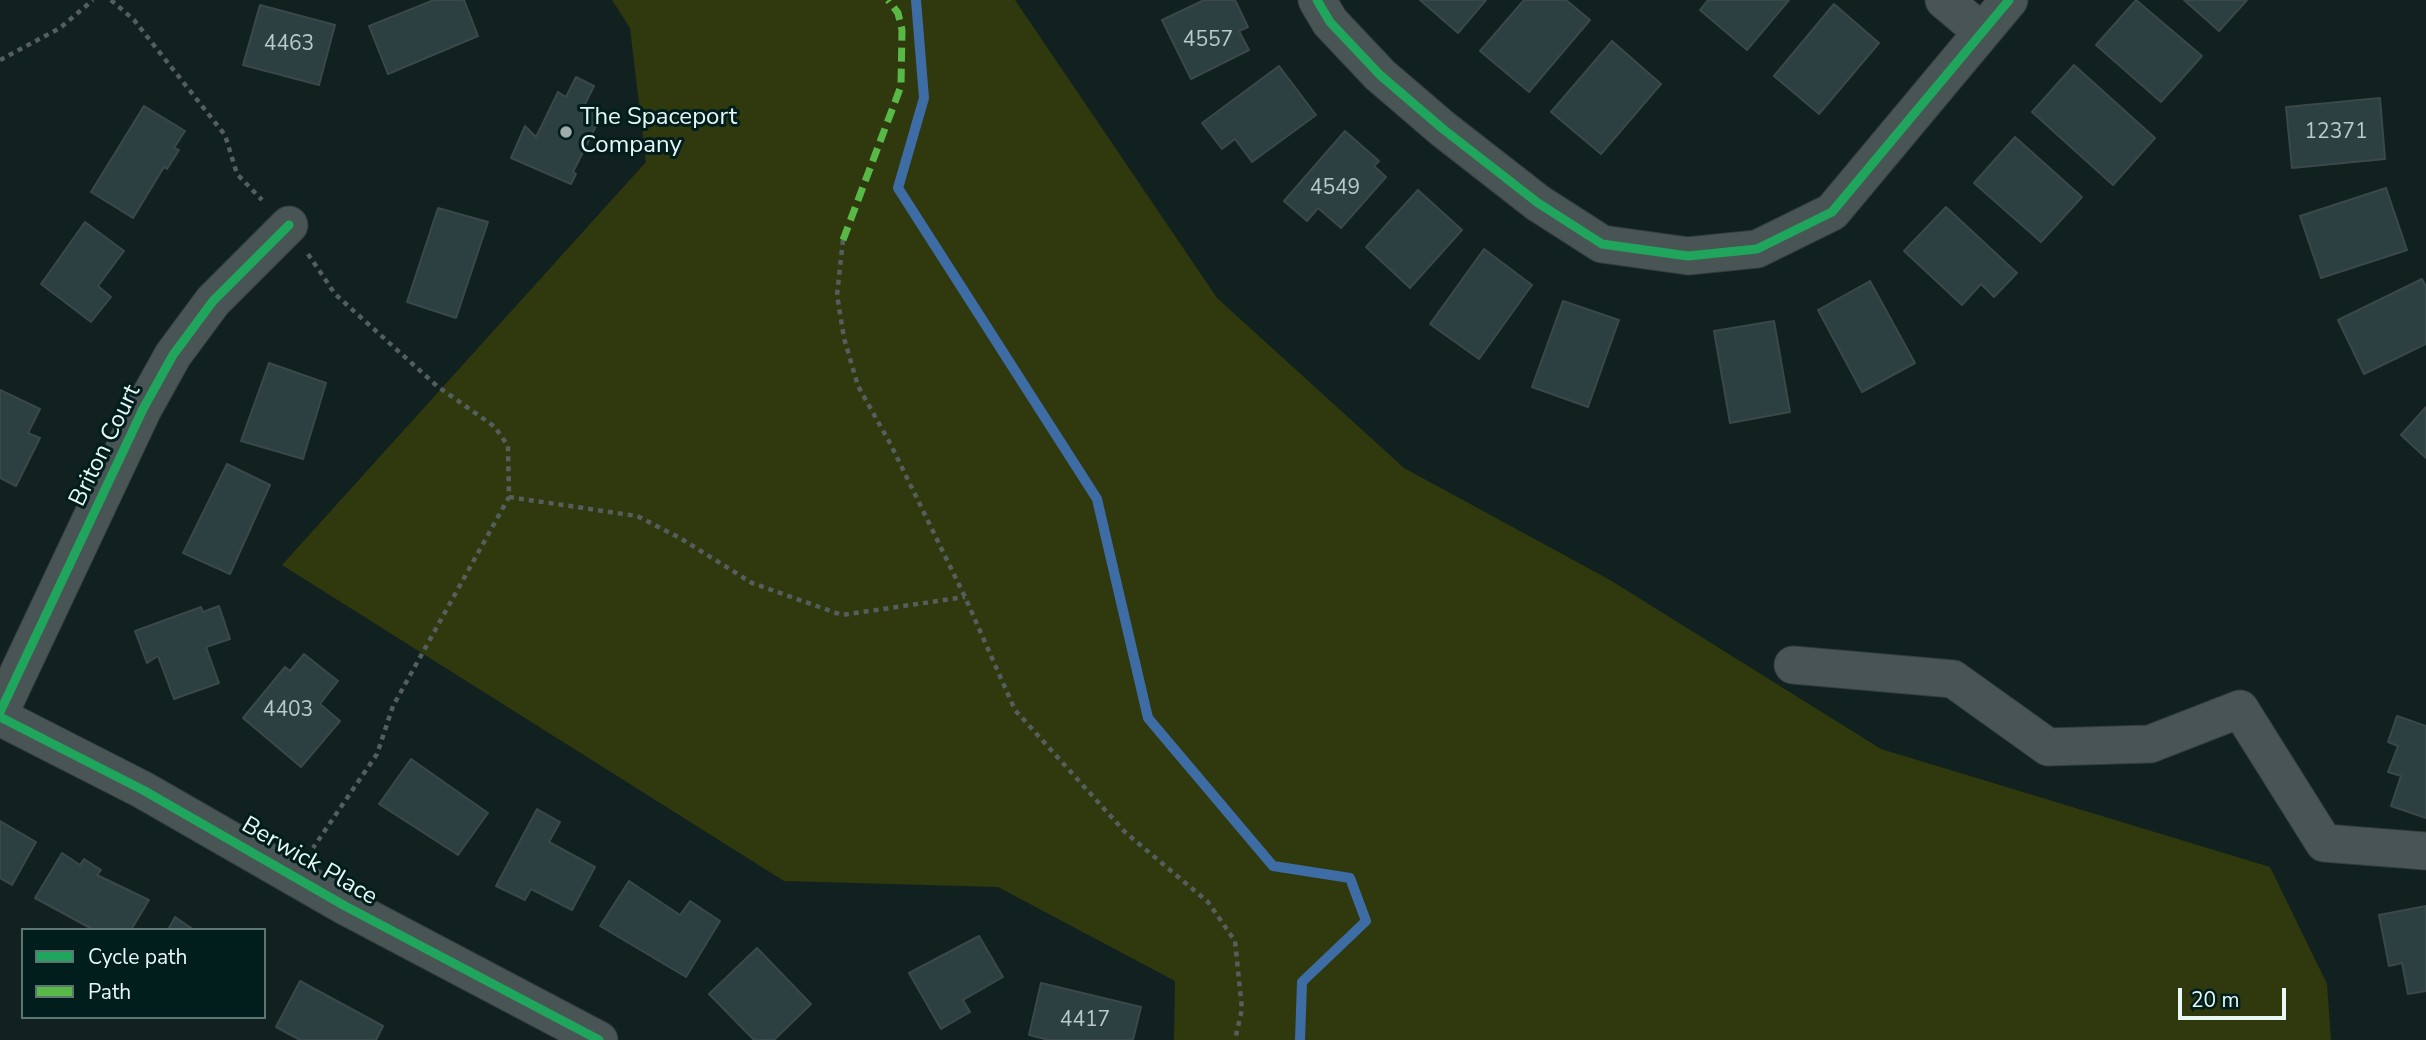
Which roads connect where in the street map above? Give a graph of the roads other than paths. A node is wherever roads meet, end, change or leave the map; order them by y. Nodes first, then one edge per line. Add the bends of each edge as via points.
1 (1317, 0) edge
2 (1944, 0) edge
3 (2009, 0) edge
4 (1982, 32) junction
5 (289, 225) road end
6 (1793, 665) dead end
7 (0, 715) edge
8 (2426, 851) edge
9 (599, 1040) edge

1 - 4 street via 1330,22 1380,75 1538,202 1602,244 1688,256 1757,249 1832,212
2 - 4 street
3 - 4 street
5 - 7 street, Briton Court via 213,301 173,355 143,409
6 - 8 street via 1954,679 2048,747 2150,744 2239,709 2323,843
7 - 9 street, Berwick Place

